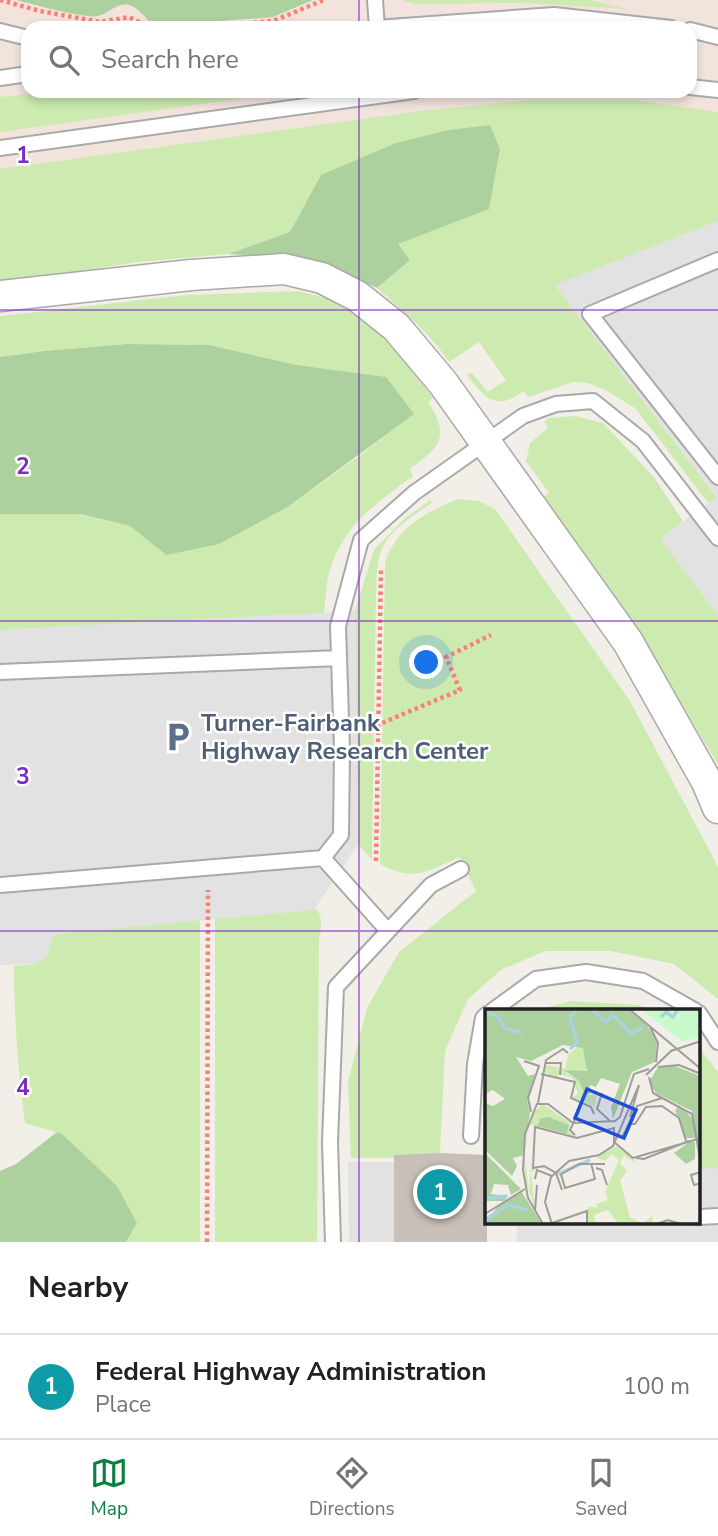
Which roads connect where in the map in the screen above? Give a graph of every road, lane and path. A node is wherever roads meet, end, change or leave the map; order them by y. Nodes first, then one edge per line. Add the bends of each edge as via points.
1 (0, 0) edge
2 (324, 0) edge
3 (375, 0) edge
4 (95, 21) edge
5 (106, 21) edge
6 (136, 21) edge
7 (273, 21) edge
8 (376, 21) edge
9 (472, 21) edge
10 (608, 21) edge
11 (0, 31) edge
12 (697, 32) edge
13 (21, 36) edge
14 (718, 37) edge
15 (21, 75) edge
16 (0, 78) edge
17 (697, 88) edge
18 (718, 90) edge
19 (363, 98) edge
20 (0, 148) edge
21 (718, 260) edge
22 (0, 296) edge
23 (485, 443) junction
24 (718, 477) edge
25 (718, 538) edge
26 (382, 559) dead end
27 (491, 635) dead end
28 (339, 658) junction
29 (0, 672) edge
30 (378, 726) junction
31 (341, 740) junction
32 (718, 808) edge
33 (324, 858) junction
34 (376, 861) dead end
35 (208, 868) junction
36 (461, 869) dead end
37 (0, 885) edge
38 (388, 932) junction
39 (495, 1009) edge
40 (692, 1009) edge
41 (485, 1016) edge
42 (700, 1016) edge
43 (718, 1042) edge
44 (471, 1136) dead end
45 (700, 1216) edge
46 (718, 1216) edge
47 (207, 1242) edge
48 (333, 1242) edge

1 - 4 path
2 - 7 path
3 - 8 lane
5 - 6 path via 129,17
9 - 10 lane via 554,15
11 - 13 lane
12 - 14 lane
15 - 16 lane
17 - 18 lane
19 - 20 lane
21 - 24 lane via 590,314
22 - 23 street via 284,269 322,278 357,296 396,327
23 - 25 lane via 523,416 555,404 593,401 642,441
23 - 28 lane via 414,493 361,540 338,626
23 - 32 street via 628,642
26 - 30 path
27 - 30 path via 446,657 460,690
28 - 29 lane
28 - 31 lane
30 - 31 path
30 - 34 path
31 - 33 lane via 341,835
33 - 35 lane
33 - 38 lane
35 - 37 lane
35 - 47 path
36 - 38 lane via 431,885
38 - 48 lane via 336,987 330,1142
39 - 40 lane via 536,979 586,972 643,981
41 - 44 lane via 475,1064
42 - 43 lane
45 - 46 lane

